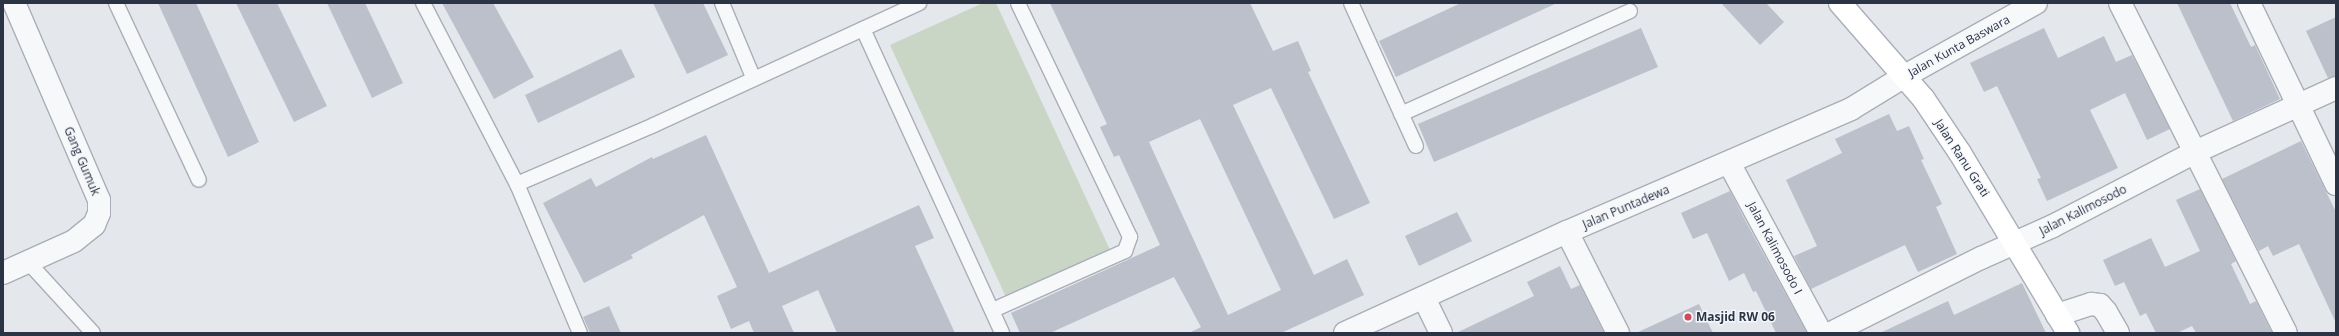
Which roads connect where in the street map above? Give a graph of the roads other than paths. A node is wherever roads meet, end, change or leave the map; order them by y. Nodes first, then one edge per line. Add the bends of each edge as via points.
1 (14, 3) edge
2 (116, 3) edge
3 (423, 3) edge
4 (722, 3) edge
5 (919, 3) edge
6 (1018, 3) edge
7 (1351, 3) edge
8 (1840, 3) edge
9 (2036, 3) edge
10 (2120, 3) edge
11 (2248, 3) edge
12 (1630, 11) dead end
13 (863, 29) junction
14 (753, 77) junction
15 (1903, 77) junction
16 (2336, 88) edge
17 (2298, 105) junction
18 (1402, 114) junction
19 (1416, 146) dead end
20 (2193, 153) junction
21 (1729, 163) junction
22 (199, 180) dead end
23 (517, 184) junction
24 (2336, 184) edge
25 (1567, 232) junction
26 (2015, 244) junction
27 (28, 262) junction
28 (3, 274) edge
29 (1424, 298) junction
30 (993, 310) junction
31 (2063, 324) edge
32 (94, 333) edge
33 (580, 333) edge
34 (1002, 333) edge
35 (1345, 333) edge
36 (1441, 333) edge
37 (1618, 333) edge
38 (1821, 333) edge
39 (1831, 333) edge
40 (2118, 333) edge
41 (2286, 333) edge

1 - 27 street, Gang Gumuk via 99,200 99,213 94,225 86,233
2 - 22 lane
3 - 23 lane
4 - 14 lane
5 - 13 lane
6 - 30 lane via 1130,237 1125,252
7 - 18 lane
8 - 15 main road, Jalan Ranu Grati
9 - 15 street, Jalan Kunta Baswara
10 - 20 street
11 - 17 street
12 - 18 lane
13 - 14 lane
13 - 30 lane
14 - 23 lane via 654,125
15 - 21 street, Jalan Puntadewa via 1851,108
15 - 26 main road, Jalan Ranu Grati via 1922,98 1960,153
16 - 17 street, Jalan Kalimosodo
17 - 20 street, Jalan Kalimosodo
17 - 24 street
18 - 19 lane
20 - 26 street, Jalan Kalimosodo
20 - 41 street
21 - 25 street, Jalan Puntadewa
21 - 38 street, Jalan Kalimosodo I
23 - 33 lane
25 - 29 street, Jalan Puntadewa
25 - 37 street
26 - 31 main road, Jalan Ranu Grati
26 - 39 street, Jalan Kalimosodo
27 - 28 street, Gang Gumuk
27 - 32 lane
29 - 35 street, Jalan Puntadewa
29 - 36 street
30 - 34 lane
31 - 40 street via 2091,304 2100,305

